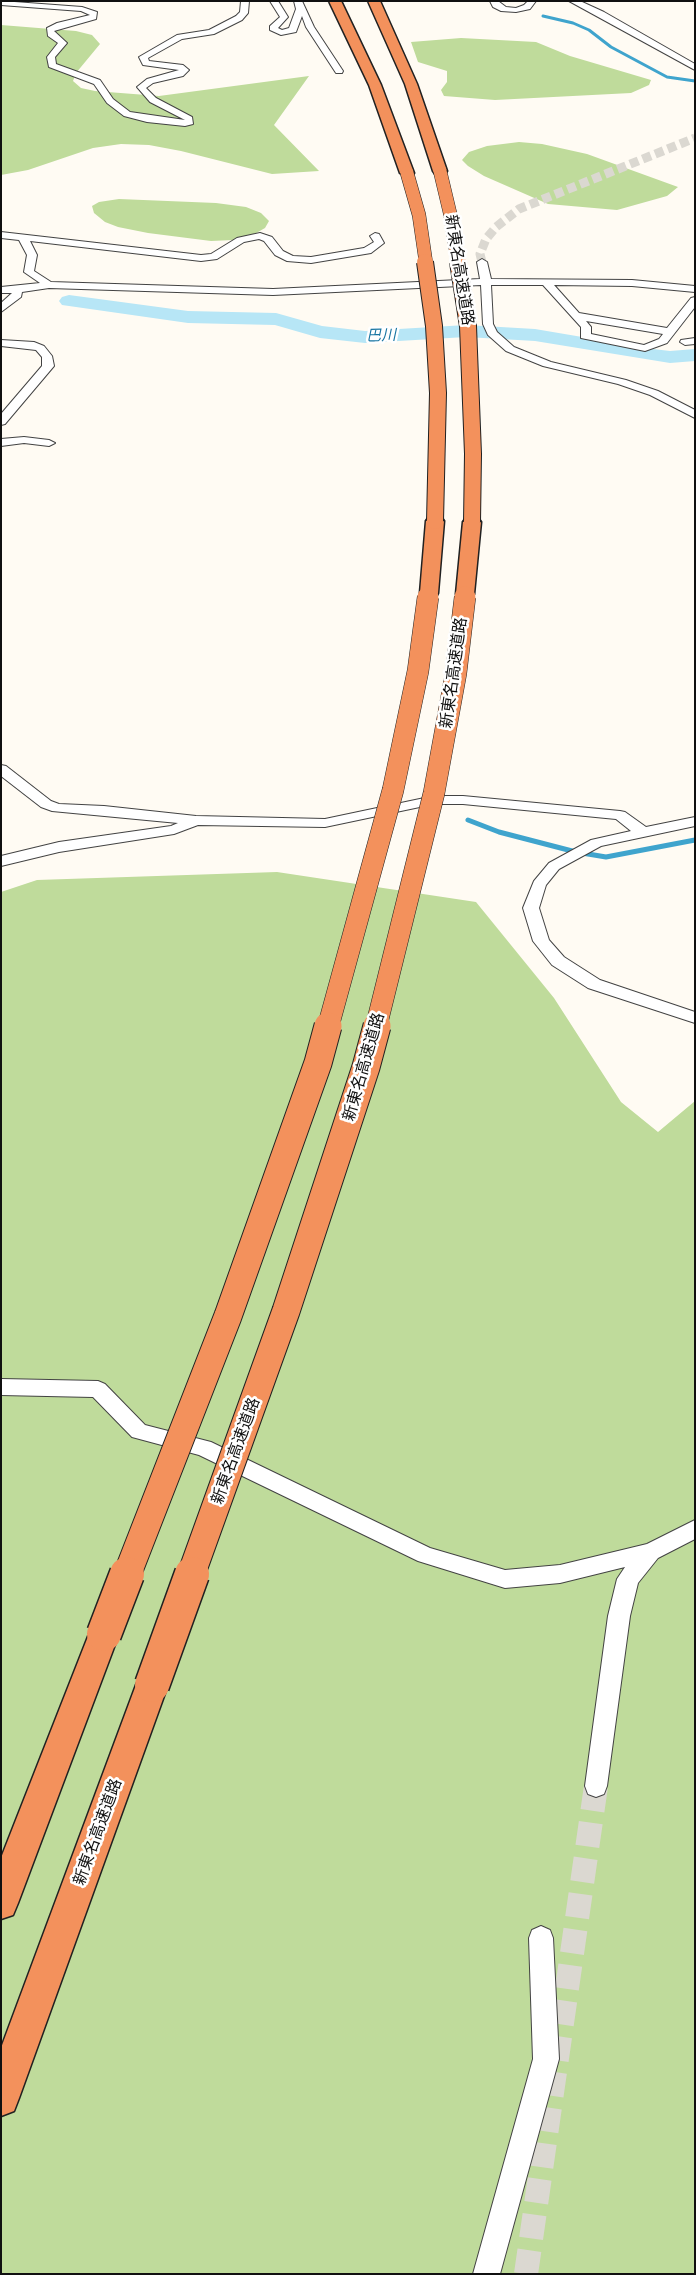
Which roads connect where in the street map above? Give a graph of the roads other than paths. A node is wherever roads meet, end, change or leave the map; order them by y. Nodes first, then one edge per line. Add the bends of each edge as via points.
1 (245, 1) edge
2 (274, 1) edge
3 (335, 1) edge
4 (374, 1) edge
5 (494, 1) edge
6 (532, 1) edge
7 (573, 1) edge
8 (1, 3) edge
9 (299, 5) edge
10 (695, 68) edge
11 (339, 71) dead end
12 (1, 235) edge
13 (375, 236) dead end
14 (23, 238) junction
15 (482, 262) tunnel mouth
16 (486, 282) junction
17 (546, 282) junction
18 (49, 285) junction
19 (695, 289) edge
20 (1, 290) edge
21 (17, 290) junction
22 (695, 300) edge
23 (1, 309) edge
24 (578, 316) junction
25 (669, 332) junction
26 (1, 343) edge
27 (695, 415) edge
28 (1, 422) edge
29 (1, 443) edge
30 (49, 443) dead end
31 (1, 769) edge
32 (196, 820) junction
33 (695, 821) edge
34 (642, 832) junction
35 (1, 861) edge
36 (695, 1018) edge
37 (1, 1387) edge
38 (695, 1528) edge
39 (651, 1552) junction
40 (596, 1786) tunnel mouth
41 (1, 1903) edge
42 (541, 1938) dead end
43 (1, 2098) edge
44 (486, 2274) edge

1 - 8 street via 244,14 239,18 211,32 180,37 143,58 146,63 185,70 141,87 153,100 189,119 190,122 185,123 127,114 110,100 97,82 52,65 51,58 63,43 50,30 94,14 82,9
2 - 9 street via 284,17 274,30 293,30
3 - 41 highway, 新東名高速道路, bridge via 375,85 407,173 419,215 434,326 438,393 435,521 418,671 393,790 318,1063 228,1316
4 - 43 highway, 新東名高速道路, bridge via 411,84 440,171 468,326 472,522 456,673 434,793 366,1067 286,1311
5 - 6 street via 504,9 516,10
7 - 10 street
9 - 11 street
12 - 14 street
13 - 14 street via 379,243 367,251 311,260 279,253 268,239 260,236 241,240 213,257 201,258
14 - 18 street via 32,255 29,272
15 - 16 street
16 - 17 street
16 - 18 street via 273,292
16 - 27 street via 488,324 499,340 527,357 654,393
17 - 19 street via 632,283
17 - 24 street
18 - 21 street
20 - 21 street
21 - 23 street via 17,295
22 - 25 street
24 - 25 street
24 - 25 street via 586,327 585,336 645,348 663,341
26 - 28 street via 34,345 47,356 48,366
29 - 30 street via 24,440
31 - 32 street via 46,804 57,808
32 - 34 street via 325,823 434,800 463,800 620,815
32 - 35 street via 174,830 59,847
33 - 34 street
34 - 36 street via 596,843 554,866 540,884 531,908 541,941 558,961 594,984
37 - 39 street via 98,1389 139,1431 204,1448 425,1556 504,1579 560,1574
38 - 39 street
39 - 40 street via 628,1579 619,1616
42 - 44 street via 546,2059

